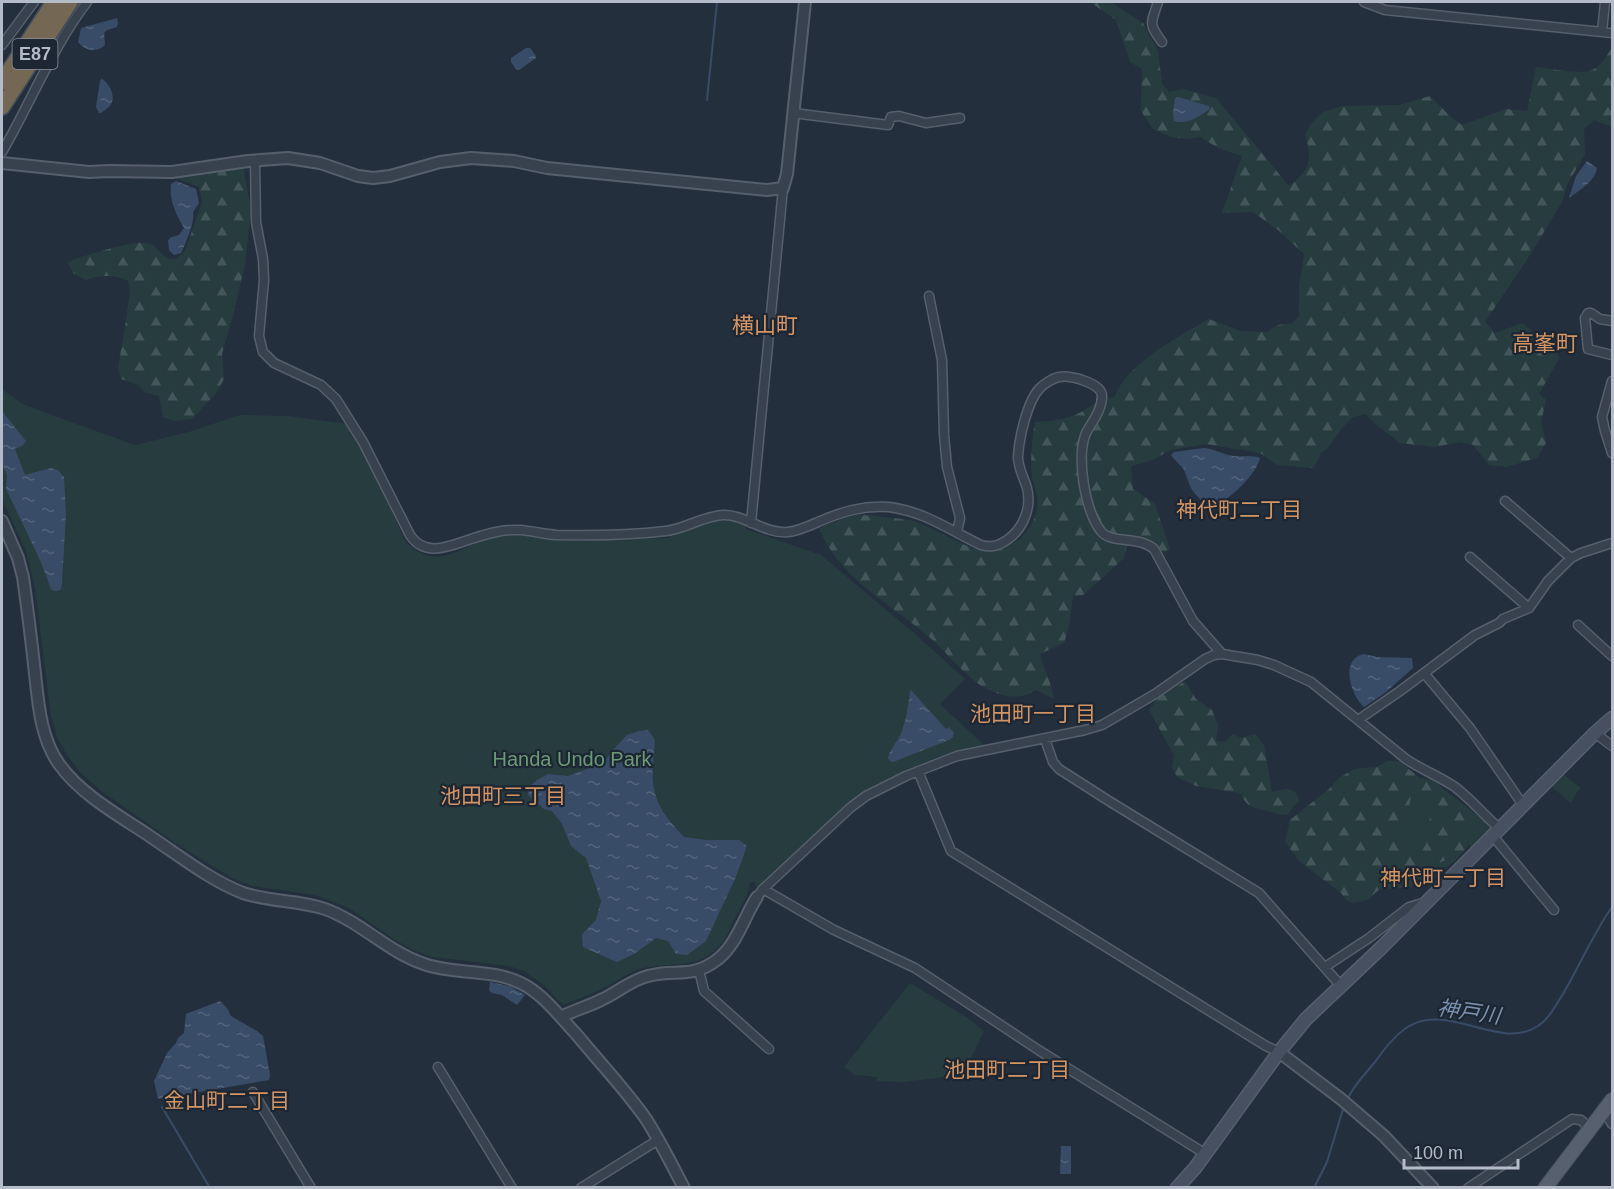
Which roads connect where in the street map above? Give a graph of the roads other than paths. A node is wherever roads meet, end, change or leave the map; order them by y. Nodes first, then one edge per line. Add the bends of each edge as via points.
1 (34, 2) edge
2 (54, 2) edge
3 (70, 2) edge
4 (87, 2) edge
5 (805, 2) edge
6 (1158, 2) edge
7 (1364, 2) edge
8 (1605, 2) edge
9 (1379, 4) edge
10 (1602, 32) junction
11 (1612, 33) edge
12 (1162, 42) dead end
13 (2, 45) edge
14 (2, 82) edge
15 (2, 107) edge
16 (793, 113) junction
17 (960, 118) dead end
18 (2, 152) edge
19 (255, 161) junction
20 (2, 164) edge
21 (783, 188) junction
22 (928, 296) dead end
23 (1612, 321) edge
24 (1612, 355) edge
25 (1612, 381) edge
26 (1612, 453) edge
27 (1505, 501) dead end
28 (2, 521) edge
29 (751, 523) junction
30 (957, 532) junction
31 (1611, 545) edge
32 (1470, 558) dead end
33 (1571, 558) junction
34 (1530, 608) junction
35 (1578, 625) dead end
36 (1222, 654) junction
37 (1612, 656) edge
38 (1424, 673) junction
39 (1612, 718) edge
40 (1358, 720) junction
41 (1595, 733) junction
42 (1045, 739) junction
43 (1612, 746) edge
44 (918, 771) junction
45 (1523, 805) junction
46 (1497, 833) junction
47 (760, 893) junction
48 (1426, 901) junction
49 (1554, 910) dead end
50 (1325, 967) junction
51 (699, 970) junction
52 (1341, 986) junction
53 (561, 1017) junction
54 (769, 1048) dead end
55 (1279, 1052) junction
56 (438, 1067) dead end
57 (253, 1092) dead end
58 (1608, 1106) edge
59 (1612, 1124) edge
60 (1590, 1129) junction
61 (658, 1140) junction
62 (1204, 1153) junction
63 (311, 1188) edge
64 (512, 1188) edge
65 (581, 1188) edge
66 (684, 1188) edge
67 (1177, 1188) edge
68 (1433, 1188) edge
69 (1468, 1188) edge
70 (1545, 1188) edge

1 - 13 street
2 - 14 highway, E87
3 - 15 highway, E87
4 - 18 street via 52,57
5 - 16 street
6 - 12 street via 1151,23
7 - 9 street
8 - 10 street
9 - 10 street via 1385,10
10 - 11 street
16 - 17 street via 888,125 891,117 899,116 926,123
16 - 21 street
19 - 20 street via 162,172 89,172
19 - 21 street via 305,159 373,178 456,159 487,158 548,168 767,190
19 - 29 street via 256,222 264,280 259,336 263,352 274,363 321,385 336,399 415,542 438,549 512,530 553,535 666,531 722,515
21 - 29 street
22 - 30 street via 942,360 944,435 947,467 960,518
23 - 24 street via 1591,313 1585,318 1588,349
25 - 26 street via 1602,417
27 - 33 street
28 - 53 street via 23,577 41,720 58,763 73,781 224,885 340,915 425,964 504,976 526,985
29 - 30 street via 764,529 792,532 855,509 887,507 918,513
30 - 36 street via 990,547 1000,545 1015,533 1027,508 1018,456 1027,411 1040,388 1058,377 1077,377 1102,392 1096,417 1082,445 1081,464 1090,509 1099,530 1106,536 1138,541 1154,549 1193,621
31 - 33 street
32 - 34 street
33 - 34 street via 1548,581
34 - 38 street via 1475,635
35 - 37 street
36 - 40 street via 1290,671 1311,682
36 - 42 street via 1205,659 1102,724
38 - 40 street
38 - 45 street via 1470,728
39 - 41 main road
40 - 46 street via 1406,759 1456,788
41 - 43 street
41 - 45 main road
42 - 44 street via 957,756
42 - 50 street via 1059,769 1259,893
44 - 47 street via 850,808
44 - 55 street via 951,850
45 - 46 main road
46 - 48 main road
46 - 49 street
47 - 51 street via 727,950
47 - 62 street via 915,968
48 - 50 street via 1409,907
48 - 52 main road
50 - 52 street
51 - 53 street via 647,976
51 - 54 street via 704,991
52 - 55 main road
53 - 61 street via 634,1103
55 - 62 main road
55 - 68 street via 1384,1136
56 - 64 street
57 - 63 street
58 - 59 street
58 - 60 main road
60 - 69 street via 1581,1120 1572,1119
60 - 70 main road
61 - 65 street
61 - 66 street
62 - 67 main road

